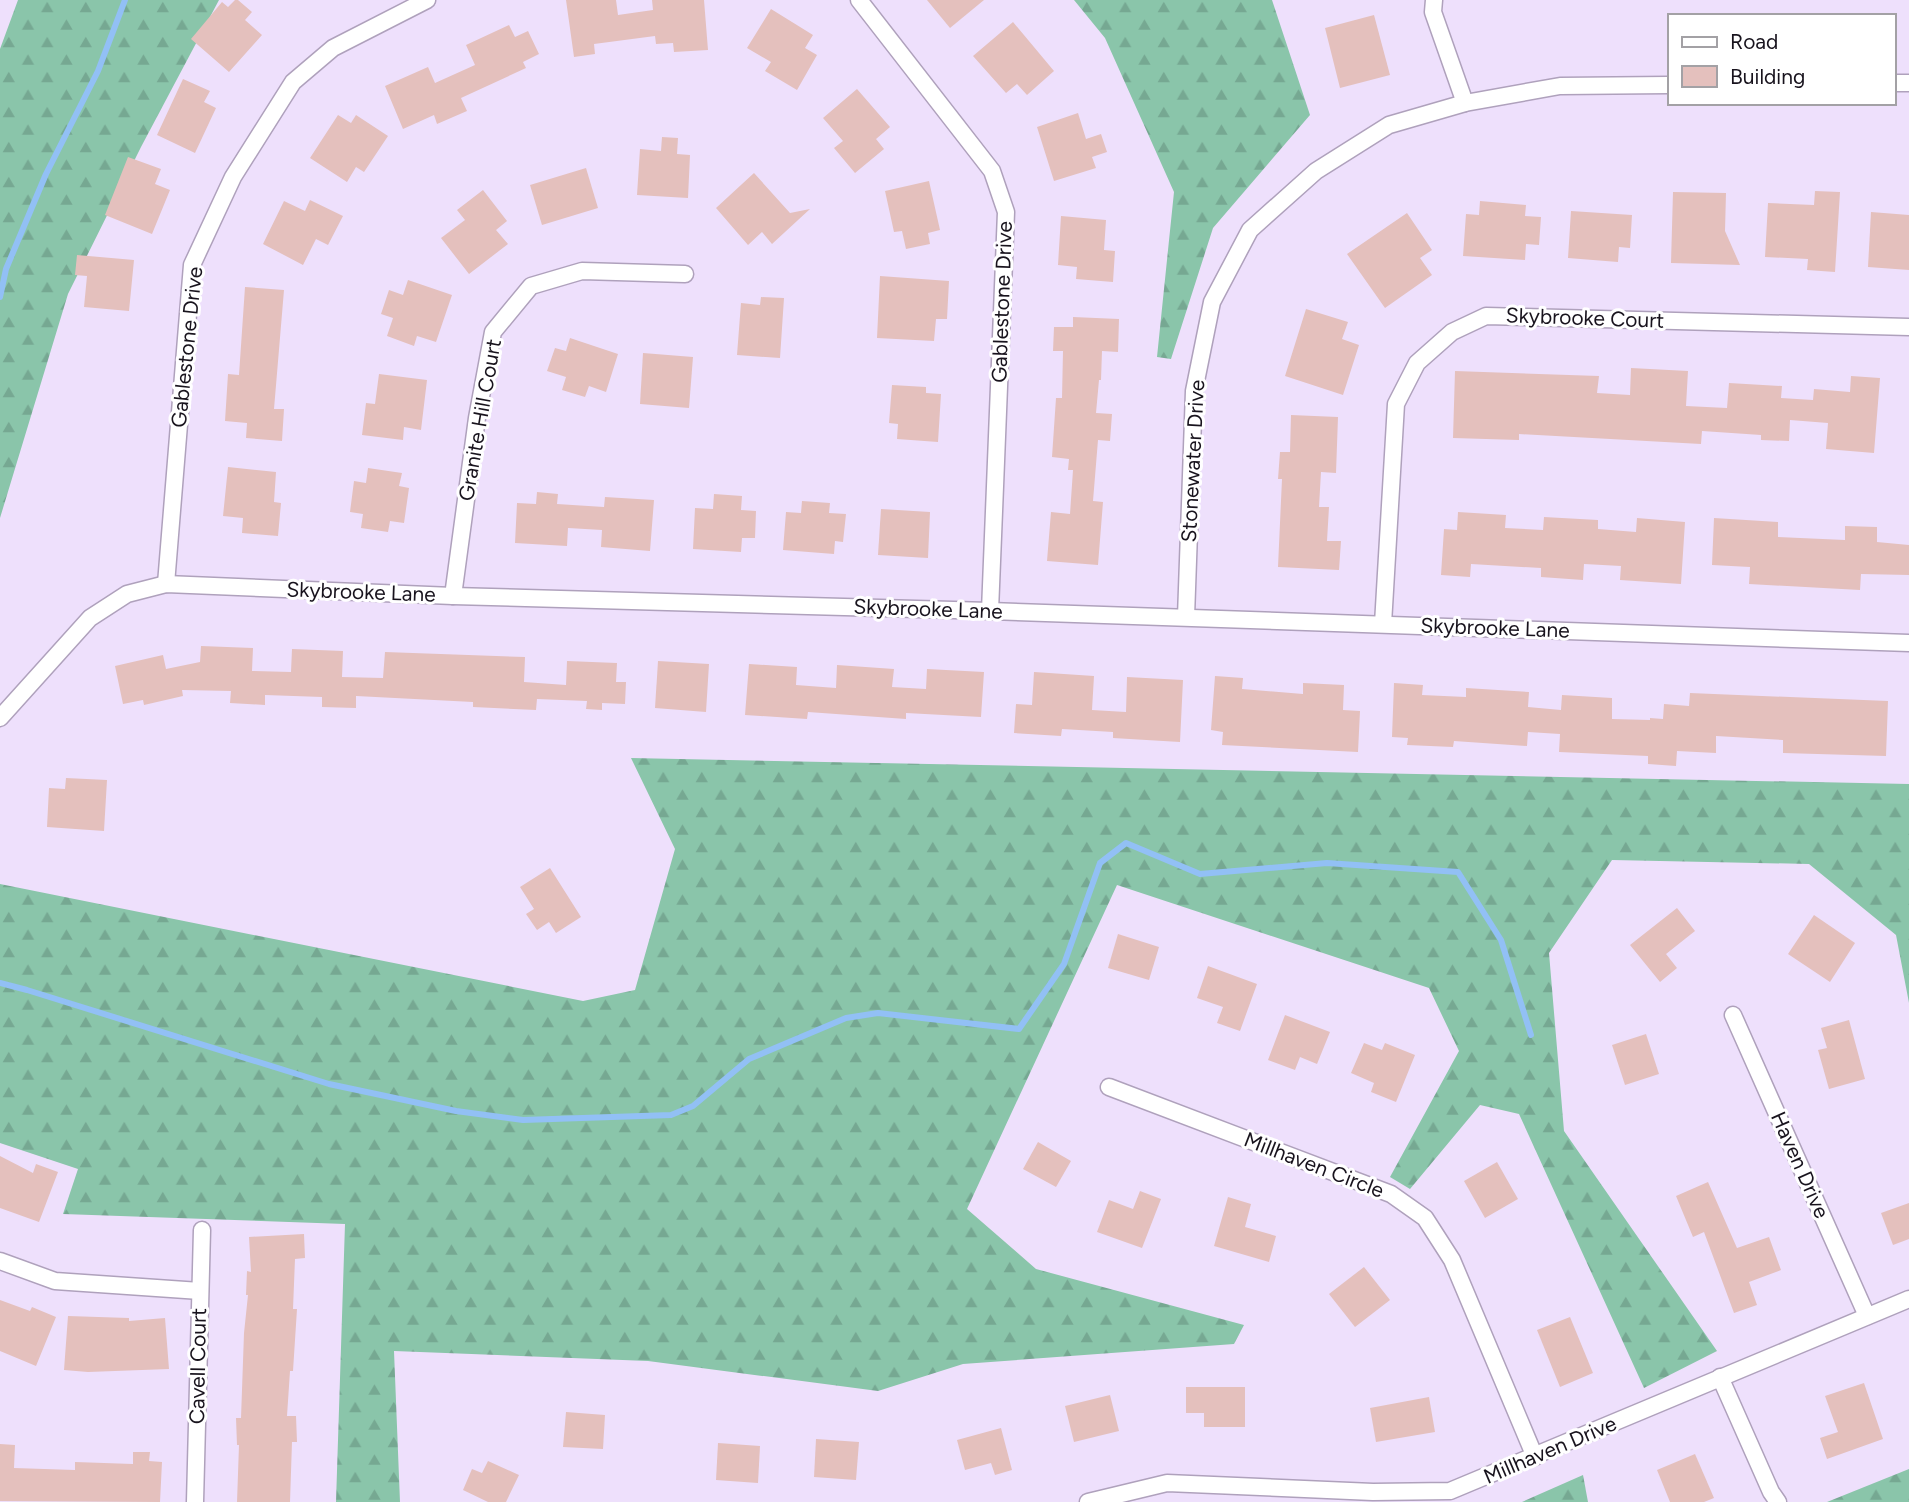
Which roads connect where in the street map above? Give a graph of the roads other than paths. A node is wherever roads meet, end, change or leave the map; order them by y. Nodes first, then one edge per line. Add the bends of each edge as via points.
1 (427, 0) edge
2 (859, 0) edge
3 (1434, 0) edge
4 (1668, 85) edge
5 (1465, 103) junction
6 (685, 274) dead end
7 (1909, 327) edge
8 (166, 584) junction
9 (453, 596) junction
10 (989, 611) junction
11 (1186, 617) junction
12 (1383, 624) junction
13 (1909, 643) edge
14 (0, 718) edge
15 (1733, 1015) dead end
16 (1109, 1087) dead end
17 (202, 1230) dead end
18 (0, 1261) edge
19 (200, 1291) junction
20 (1909, 1299) edge
21 (1867, 1316) junction
22 (1720, 1377) junction
23 (1535, 1457) junction
24 (195, 1502) edge
25 (1088, 1502) edge
26 (1778, 1502) edge

1 - 8 street, Gablestone Drive via 332,48 293,82 233,177 192,265
2 - 10 street, Gablestone Drive via 992,171 1006,212
3 - 5 street via 1433,12
4 - 5 street, Stonewater Drive via 1560,86
5 - 11 street, Stonewater Drive via 1390,125 1316,171 1250,230 1212,302 1194,391
6 - 9 street, Granite Hill Court via 582,271 531,286 493,332
7 - 12 street, Skybrooke Court via 1486,316 1451,332 1417,363 1396,404
8 - 9 street, Skybrooke Lane
8 - 14 street, Skybrooke Lane via 127,594 90,618
9 - 10 street, Skybrooke Lane
10 - 11 street, Skybrooke Lane
11 - 12 street, Skybrooke Lane
12 - 13 street, Skybrooke Lane
15 - 21 street, Haven Drive
16 - 23 street, Millhaven Circle via 1391,1194 1425,1218 1452,1260
17 - 19 street, Cavell Court
18 - 19 street via 55,1281
19 - 24 street, Cavell Court
20 - 21 street, Millhaven Drive
21 - 22 street, Millhaven Drive
22 - 23 street, Millhaven Drive
22 - 26 street
23 - 25 street, Millhaven Drive via 1450,1492 1167,1483

